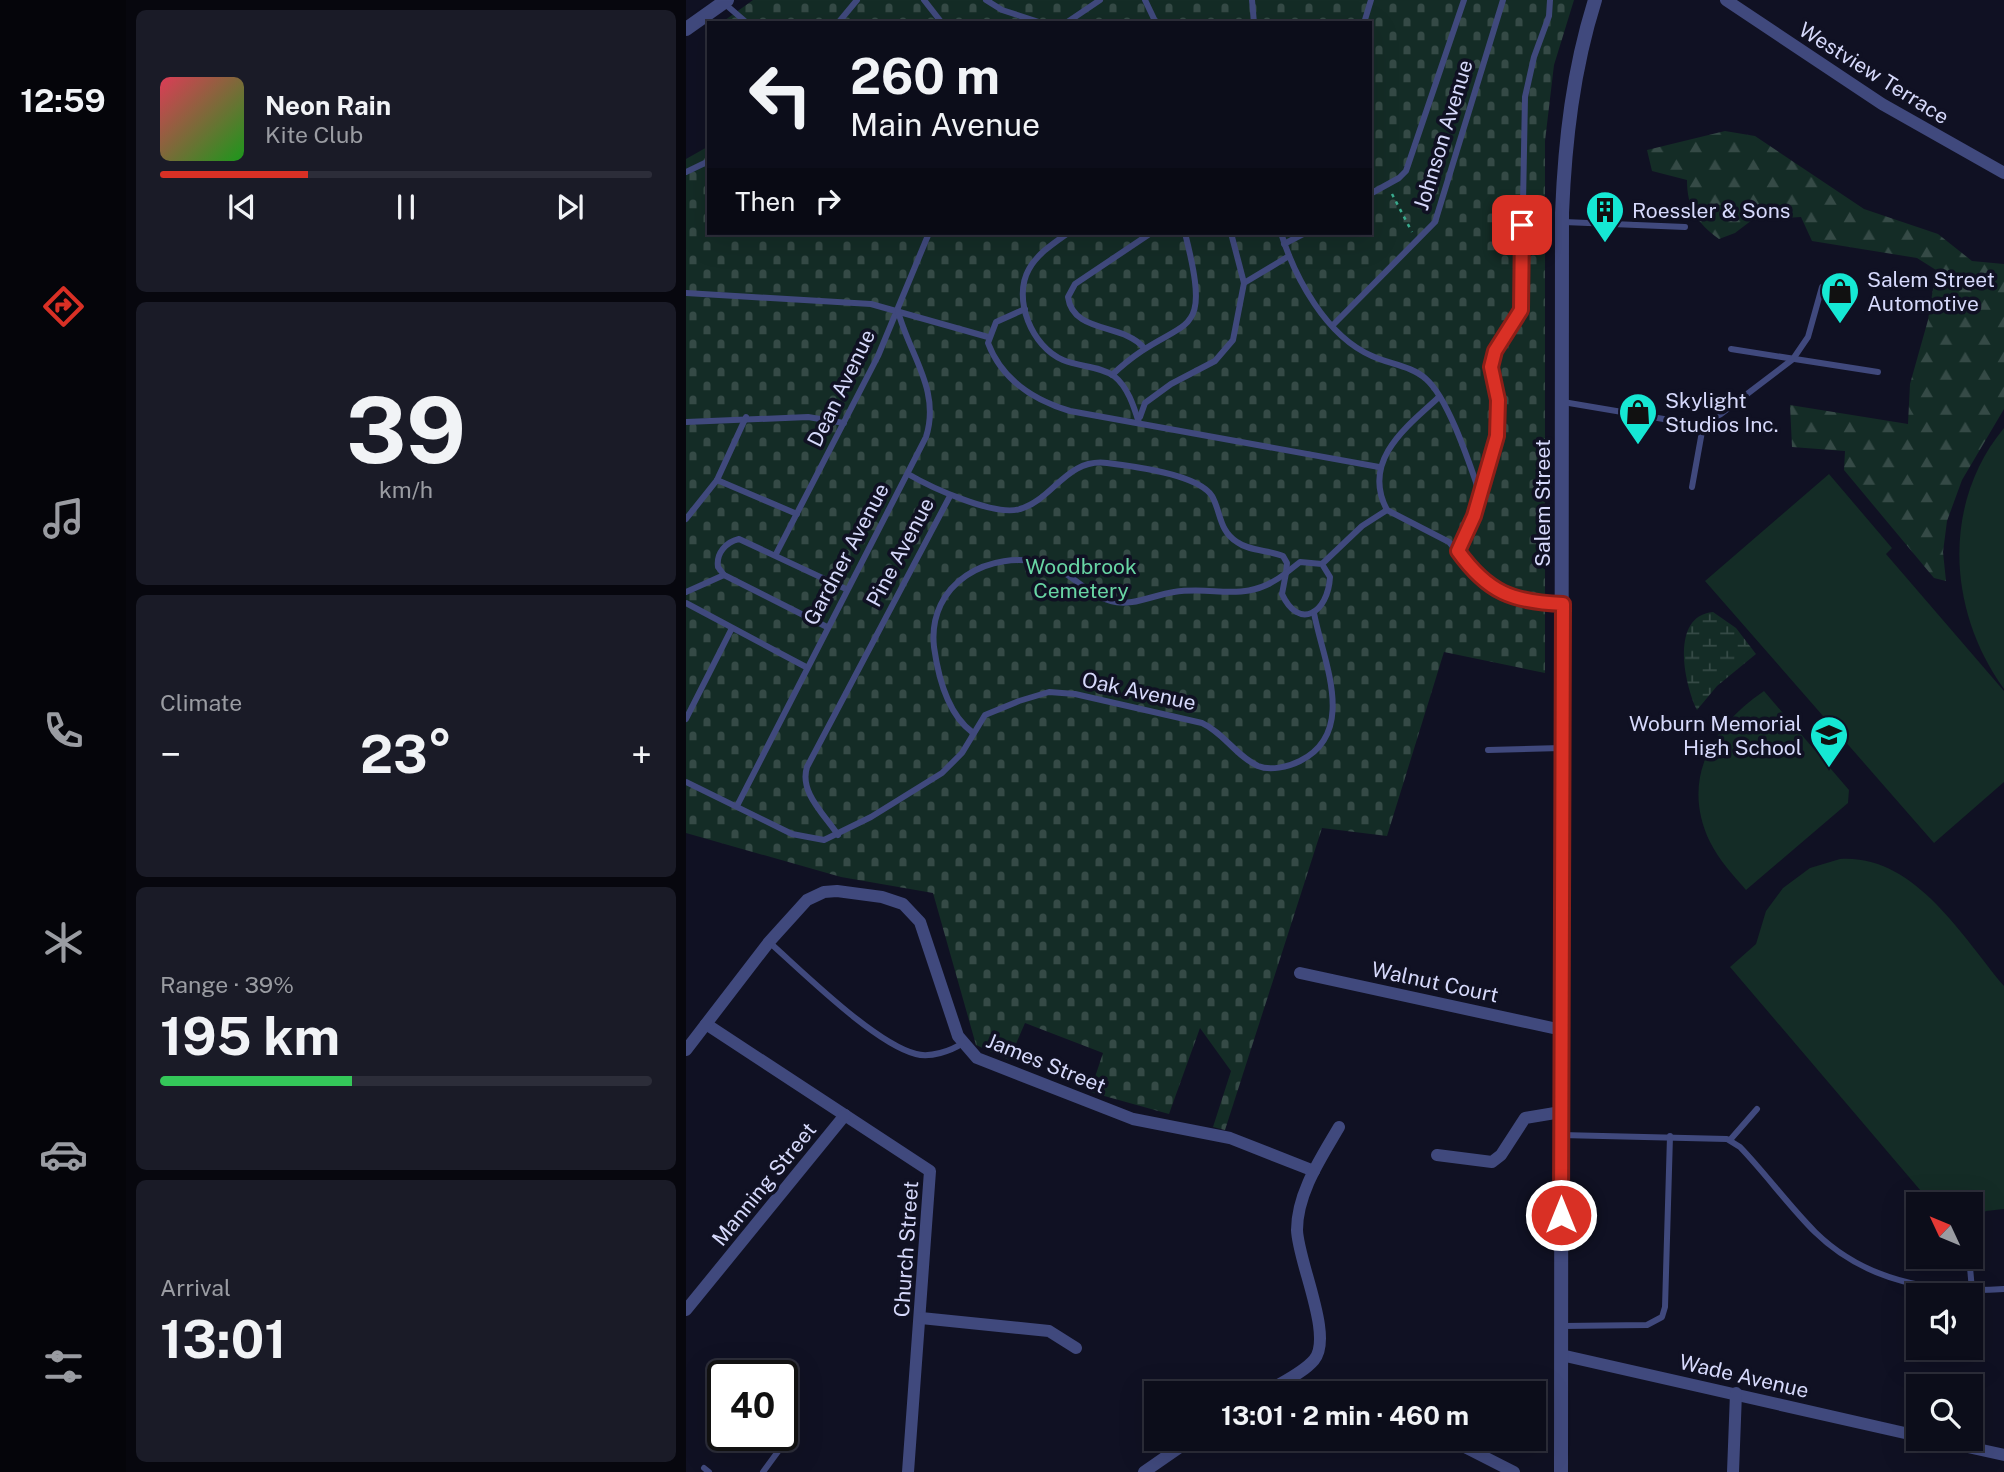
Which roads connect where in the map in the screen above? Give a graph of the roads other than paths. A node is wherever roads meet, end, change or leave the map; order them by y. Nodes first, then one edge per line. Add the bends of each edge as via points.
1 (857, 0) edge
2 (924, 0) edge
3 (986, 0) edge
4 (1099, 0) edge
5 (1145, 0) edge
6 (1252, 0) edge
7 (1371, 0) edge
8 (1464, 0) edge
9 (1503, 0) edge
10 (1550, 0) edge
11 (1595, 0) edge
12 (1726, 0) edge
13 (725, 1) edge
14 (745, 21) edge
15 (840, 21) edge
16 (940, 21) edge
17 (1036, 21) edge
18 (1069, 21) edge
19 (1154, 21) edge
20 (1254, 21) edge
21 (1365, 21) edge
22 (686, 29) edge
23 (707, 161) edge
24 (686, 172) edge
25 (2004, 173) edge
26 (1372, 193) edge
27 (1562, 222) junction
28 (1685, 227) dead end
29 (928, 235) edge
30 (1065, 235) edge
31 (1148, 235) edge
32 (1185, 235) edge
33 (1232, 235) edge
34 (1282, 235) edge
35 (1300, 235) edge
36 (1284, 244) junction
37 (1289, 256) junction
38 (1244, 283) junction
39 (1822, 287) dead end
40 (686, 293) edge
41 (1025, 309) junction
42 (898, 311) junction
43 (1333, 325) junction
44 (988, 337) junction
45 (1144, 348) junction
46 (1731, 349) dead end
47 (1793, 359) junction
48 (1878, 372) dead end
49 (1112, 375) junction
50 (1439, 397) junction
51 (1563, 402) junction
52 (746, 417) junction
53 (686, 422) edge
54 (845, 423) junction
55 (1139, 423) junction
56 (1703, 426) junction
57 (1379, 467) junction
58 (908, 474) junction
59 (717, 481) junction
60 (1692, 486) dead end
61 (1479, 491) junction
62 (950, 496) junction
63 (1387, 510) junction
64 (797, 513) junction
65 (686, 519) edge
66 (1458, 551) junction
67 (776, 554) junction
68 (1322, 565) junction
69 (722, 573) junction
70 (1286, 573) junction
71 (846, 590) junction
72 (686, 592) edge
73 (686, 603) edge
74 (1563, 604) junction
75 (1314, 613) junction
76 (827, 626) junction
77 (733, 628) junction
78 (806, 667) junction
79 (686, 719) edge
80 (972, 732) junction
81 (1562, 748) junction
82 (1488, 750) dead end
83 (686, 782) edge
84 (737, 806) junction
85 (838, 835) junction
86 (769, 942) junction
87 (1300, 973) dead end
88 (706, 1024) junction
89 (1562, 1030) junction
90 (963, 1043) junction
91 (686, 1050) edge
92 (1757, 1109) dead end
93 (1561, 1112) junction
94 (845, 1115) junction
95 (1339, 1127) dead end
96 (1561, 1135) junction
97 (1670, 1136) junction
98 (1730, 1140) junction
99 (1437, 1155) dead end
100 (1314, 1171) junction
101 (1906, 1284) edge
102 (2004, 1287) edge
103 (1983, 1289) edge
104 (686, 1310) edge
105 (921, 1318) junction
106 (1561, 1326) junction
107 (1076, 1348) dead end
108 (1561, 1355) junction
109 (1283, 1381) edge
110 (1736, 1393) junction
111 (1906, 1433) edge
112 (1983, 1450) edge
113 (778, 1451) edge
114 (1175, 1451) edge
115 (1473, 1451) edge
116 (2004, 1455) edge
117 (763, 1472) edge
118 (908, 1472) edge
119 (1144, 1472) edge
120 (1514, 1472) edge
121 (1561, 1472) edge
122 (1733, 1472) edge

1 - 15 lane
2 - 16 lane
3 - 17 lane
4 - 18 lane
5 - 19 lane
6 - 20 lane
7 - 21 lane
8 - 26 lane via 1406,171
9 - 43 lane, Johnson Avenue via 1439,213 1417,243
10 - 61 lane via 1525,97 1521,310 1492,361 1497,436
11 - 27 street, Salem Street via 1570,107
12 - 25 street, Westview Terrace via 1882,104
13 - 14 lane
13 - 22 street
23 - 24 lane
27 - 28 lane
27 - 51 street, Salem Street
29 - 42 lane, Dean Avenue
30 - 41 lane via 1027,271
31 - 45 lane via 1075,284 1068,297 1080,319 1126,335
32 - 45 lane via 1197,283 1197,309 1182,328
33 - 38 lane
34 - 36 lane
35 - 36 lane
36 - 37 lane
37 - 38 lane
37 - 43 lane via 1315,304
38 - 55 lane via 1238,330 1228,347 1215,361 1145,403
39 - 47 lane via 1808,337
40 - 42 lane via 871,304
41 - 44 lane via 996,322
41 - 49 lane via 1034,335 1050,353
42 - 44 lane
42 - 54 lane, Dean Avenue
42 - 58 lane, Gardner Avenue via 930,395 932,414
43 - 50 lane via 1361,350 1418,373
44 - 55 lane via 1003,370 1033,397 1070,411
45 - 49 lane
46 - 47 lane
47 - 48 lane
47 - 56 lane
49 - 55 lane via 1130,397
50 - 57 lane via 1397,439
50 - 61 lane
51 - 56 lane
51 - 74 street, Salem Street
52 - 53 lane
52 - 54 lane via 808,417
52 - 59 lane
54 - 64 lane, Dean Avenue
55 - 57 lane
56 - 60 lane
57 - 63 lane via 1378,488
58 - 62 lane
58 - 71 lane, Gardner Avenue
59 - 64 lane
59 - 65 lane
61 - 66 lane via 1474,516
62 - 70 lane, Pine Avenue via 1019,510 1073,469 1092,462 1181,477 1209,493 1220,522 1235,542 1283,556
62 - 85 lane, Pine Avenue via 807,767 806,789
63 - 66 lane via 1438,535
63 - 68 lane via 1362,526
64 - 67 lane, Dean Avenue
66 - 74 lane via 1478,576 1507,596 1526,603
67 - 69 lane via 735,540 720,553 717,561
67 - 71 lane
68 - 70 lane via 1300,562
68 - 75 lane via 1329,572 1329,592
69 - 72 lane
69 - 76 lane
70 - 75 lane via 1281,588 1284,599 1298,610
70 - 80 lane via 1242,592 1187,590 1123,602 1104,598 1047,564 1005,560 974,569 948,595 934,642 953,711
71 - 76 lane, Gardner Avenue
73 - 77 lane
74 - 81 street, Salem Street
75 - 80 lane, Oak Avenue via 1334,704 1332,721 1325,741 1292,764 1271,769 1259,766 1202,723 1075,694 1049,692 995,708
76 - 78 lane, Gardner Avenue
77 - 78 lane
77 - 79 lane
78 - 84 lane, Gardner Avenue
80 - 85 lane, Oak Avenue via 962,753 942,773
81 - 82 lane
81 - 89 street, Salem Street
83 - 84 lane
84 - 85 lane via 801,836 824,840
86 - 88 street
86 - 90 lane via 874,1031 911,1052 925,1055
86 - 90 street, James Street via 812,897 830,891 895,900 909,909 924,929
87 - 89 street, Walnut Court
88 - 91 street
88 - 94 street, Church Street
89 - 93 street, Salem Street
90 - 100 street, James Street via 981,1061 1133,1119 1230,1138
92 - 98 lane
93 - 96 street, Salem Street
93 - 99 street via 1524,1118 1492,1162
94 - 104 street, Manning Street
94 - 105 street, Church Street via 930,1171
95 - 100 street
96 - 97 lane
96 - 106 street, Salem Street
97 - 98 lane
97 - 106 lane via 1662,1317 1647,1325
98 - 101 lane via 1812,1229 1845,1256
100 - 109 street via 1299,1209 1297,1230 1321,1344 1310,1363
102 - 103 lane
105 - 107 street via 1049,1331
105 - 118 street, Church Street
106 - 108 street, Salem Street
108 - 110 street, Wade Avenue
108 - 121 street, Salem Street
110 - 111 street, Wade Avenue
110 - 122 street
112 - 116 street
113 - 117 lane
114 - 119 street
115 - 120 street

